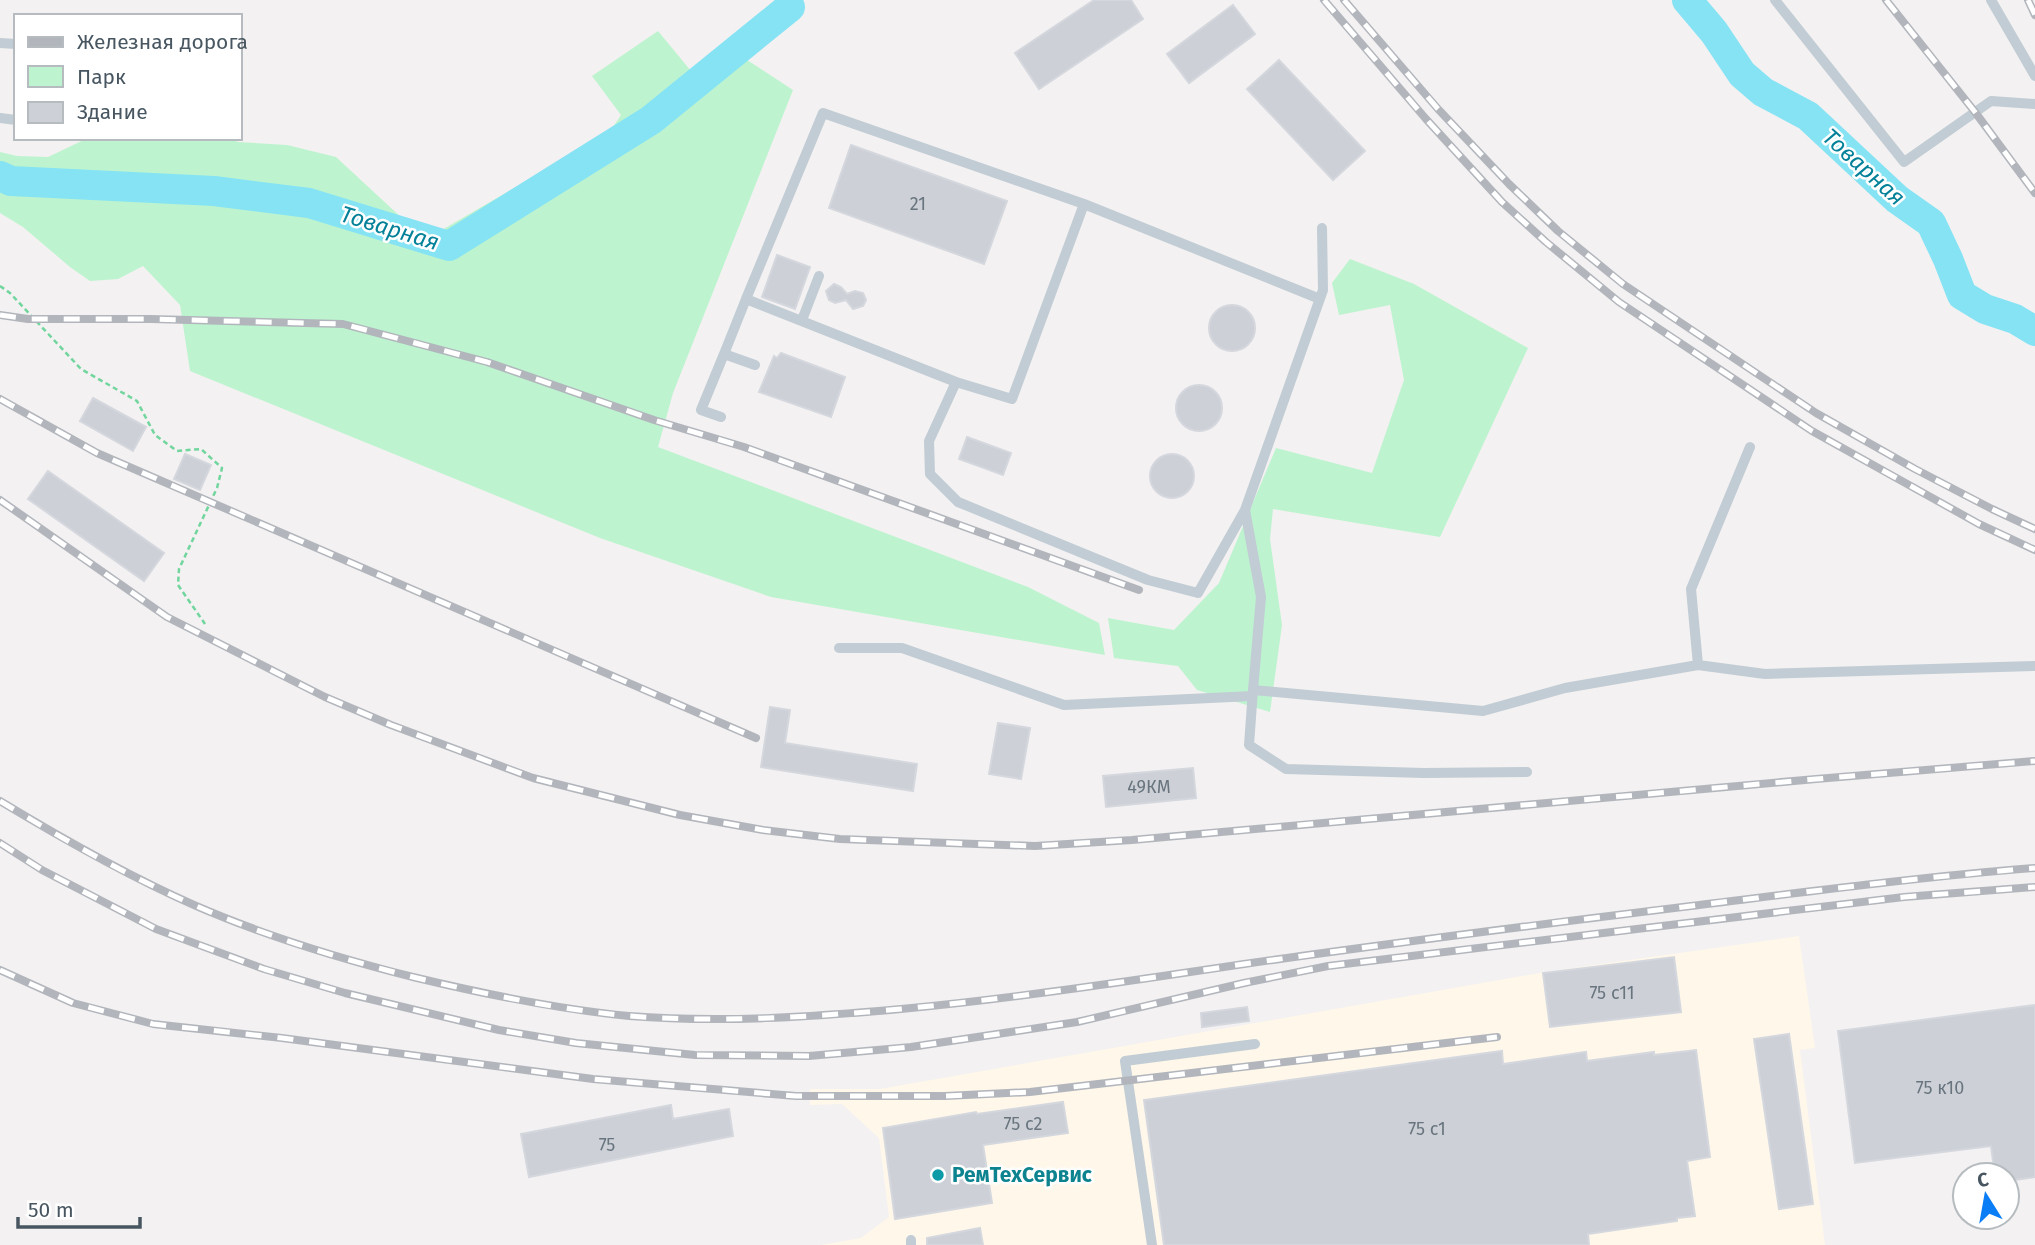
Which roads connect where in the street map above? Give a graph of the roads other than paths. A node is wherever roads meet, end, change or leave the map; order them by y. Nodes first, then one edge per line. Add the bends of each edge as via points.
1 (1775, 0) edge
2 (1991, 0) edge
3 (2035, 76) edge
4 (2035, 104) edge
5 (1084, 204) junction
6 (1322, 228) dead end
7 (820, 276) dead end
8 (746, 299) junction
9 (1320, 299) junction
10 (802, 320) junction
11 (724, 354) junction
12 (755, 365) dead end
13 (956, 382) junction
14 (721, 417) dead end
15 (1750, 447) dead end
16 (1245, 510) junction
17 (839, 648) dead end
18 (1698, 665) junction
19 (2035, 666) edge
20 (1253, 693) junction
21 (1527, 772) dead end
22 (1255, 1044) dead end
23 (1152, 1245) edge

1 - 4 lane via 1904,162 1990,102
2 - 3 lane
5 - 8 lane via 822,113
5 - 9 lane
5 - 13 lane via 1012,399
6 - 9 lane
7 - 10 lane
8 - 10 lane
8 - 11 lane
9 - 16 lane
10 - 13 lane
11 - 12 lane
11 - 14 lane via 701,410
13 - 16 lane via 929,441 929,463 930,474 958,502 1148,580 1198,593
15 - 18 lane via 1691,589
16 - 20 lane via 1261,597
17 - 20 lane via 902,648 1064,705
18 - 19 lane via 1765,674
18 - 20 lane via 1565,688 1483,711
20 - 21 lane via 1249,745 1286,769
22 - 23 lane via 1125,1061

